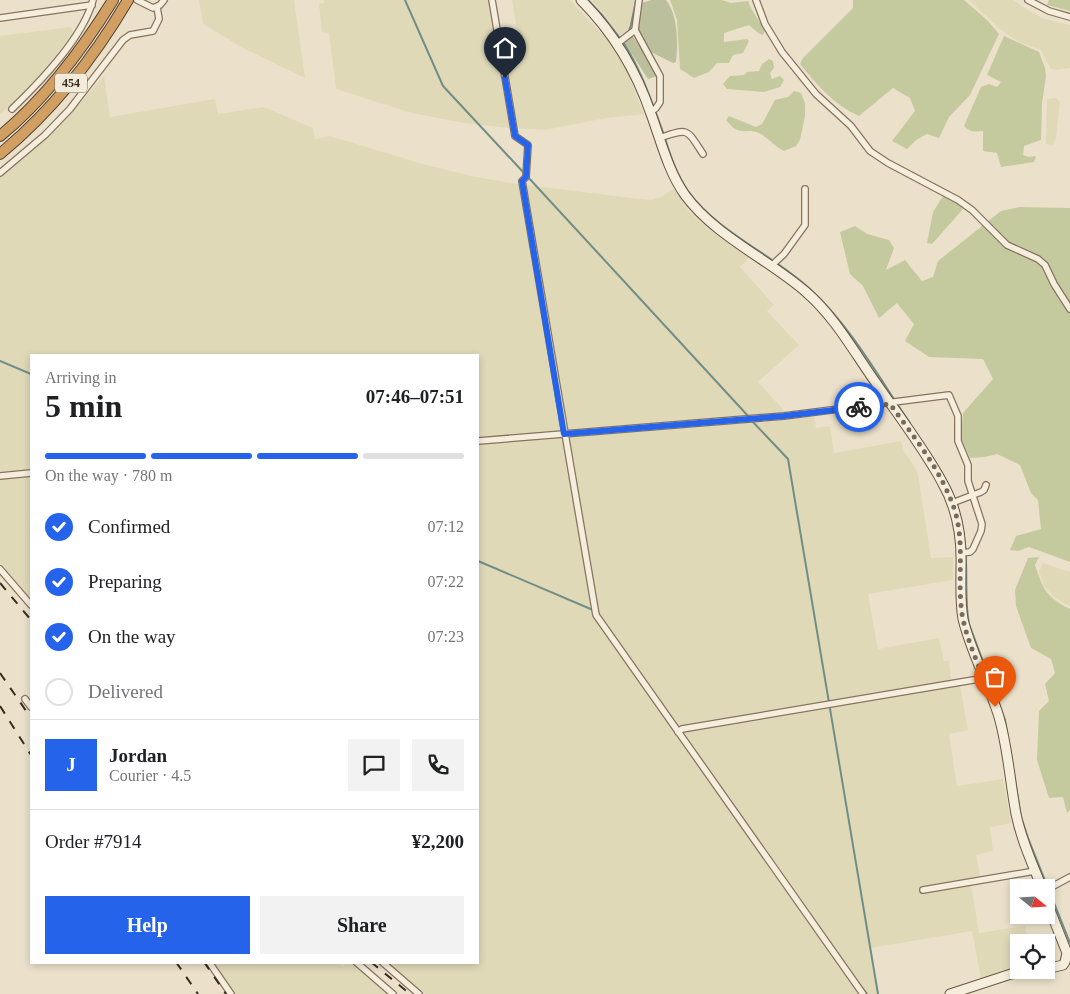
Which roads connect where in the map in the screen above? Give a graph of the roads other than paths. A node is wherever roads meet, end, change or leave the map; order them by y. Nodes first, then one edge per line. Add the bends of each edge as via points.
1 (113, 0) edge
2 (128, 0) edge
3 (137, 0) edge
4 (164, 0) edge
5 (492, 0) edge
6 (581, 0) edge
7 (639, 0) edge
8 (756, 0) edge
9 (1028, 0) edge
10 (92, 3) edge
11 (157, 6) junction
12 (1070, 17) edge
13 (0, 18) edge
14 (634, 30) junction
15 (618, 43) junction
16 (12, 109) dead end
17 (651, 112) junction
18 (0, 136) edge
19 (659, 138) junction
20 (0, 154) edge
21 (703, 154) dead end
22 (0, 172) edge
23 (805, 188) dead end
24 (771, 266) junction
25 (1070, 309) edge
26 (890, 404) junction
27 (564, 434) junction
28 (479, 441) edge
29 (30, 473) edge
30 (0, 476) edge
31 (986, 485) dead end
32 (972, 495) junction
33 (952, 503) junction
34 (961, 553) junction
35 (0, 569) edge
36 (30, 604) edge
37 (985, 678) junction
38 (25, 699) dead end
39 (30, 706) edge
40 (678, 732) junction
41 (1035, 871) junction
42 (1070, 877) edge
43 (1038, 879) edge
44 (1055, 885) edge
45 (923, 890) dead end
46 (1055, 924) edge
47 (1068, 963) edge
48 (210, 964) edge
49 (358, 964) edge
50 (384, 964) edge
51 (1055, 968) edge
52 (1010, 974) edge
53 (232, 994) edge
54 (393, 994) edge
55 (419, 994) edge
56 (863, 994) edge
57 (950, 994) edge

1 - 18 highway, 454 via 58,78
2 - 20 highway, 454 via 80,72 49,108
3 - 11 street via 148,6
4 - 11 street
5 - 27 street via 515,136 528,145 526,177 522,181
6 - 15 street
7 - 14 street
8 - 25 street via 782,52 870,151 958,200 1007,244 1038,259 1045,265
9 - 12 street
10 - 13 street
10 - 16 street via 80,29 59,58
11 - 22 street via 159,19 153,31 130,35 122,40 70,109 45,135
14 - 15 street
14 - 17 street via 660,76 660,102
15 - 17 street
17 - 19 street
19 - 21 street via 685,131
19 - 24 street via 676,179 694,206
23 - 24 street via 805,225
24 - 26 street via 807,293 833,321
26 - 27 street
26 - 32 street via 949,395 958,416 958,441 968,465 967,478
26 - 33 street via 943,483
27 - 28 street
27 - 40 street via 595,614
29 - 30 street
31 - 32 street via 984,490
32 - 33 street
32 - 34 street via 982,524 981,531 973,549
33 - 34 street
34 - 37 street via 963,616
35 - 36 street
37 - 40 street
37 - 41 street via 1004,738 1016,817
38 - 39 street
40 - 56 street
41 - 43 street
41 - 45 street
42 - 44 street
46 - 47 street
47 - 51 street
48 - 53 street
49 - 54 street
50 - 55 street
52 - 57 street

